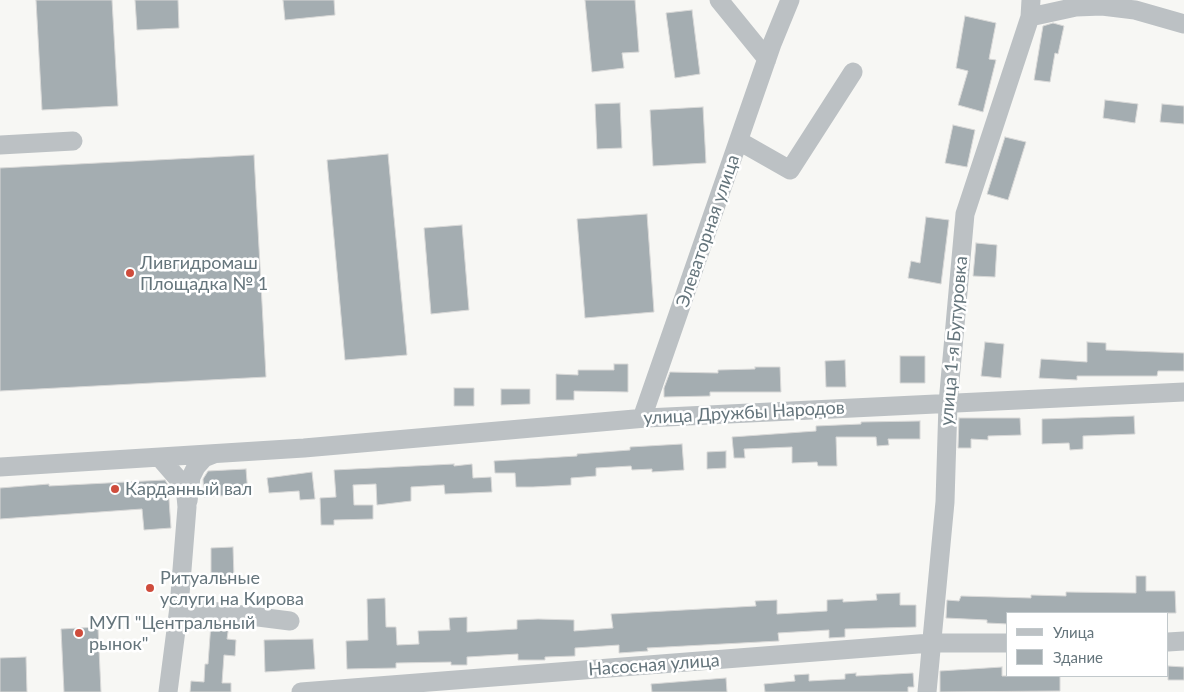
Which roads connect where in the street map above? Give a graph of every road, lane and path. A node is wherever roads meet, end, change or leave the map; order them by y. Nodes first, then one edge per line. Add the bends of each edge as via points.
1 (719, 0) edge
2 (790, 0) edge
3 (1031, 9) edge
4 (1184, 24) edge
5 (769, 52) junction
6 (853, 72) dead end
7 (73, 141) dead end
8 (739, 141) junction
9 (0, 145) edge
10 (1184, 392) edge
11 (948, 403) junction
12 (642, 418) junction
13 (215, 454) junction
14 (160, 458) junction
15 (0, 467) edge
16 (187, 507) junction
17 (179, 607) junction
18 (290, 621) dead end
19 (1169, 642) edge
20 (1184, 642) edge
21 (931, 643) junction
22 (1006, 643) edge
23 (168, 692) edge
24 (301, 692) edge
25 (926, 692) edge

1 - 5 street
2 - 5 street, Элеваторная улица
3 - 4 street via 1102,6 1135,10
3 - 11 street, улица 1-я Бутуровка via 965,214
5 - 8 street, Элеваторная улица
6 - 8 street via 790,170
7 - 9 street
8 - 12 street, Элеваторная улица
10 - 11 street, улица Дружбы Народов
11 - 12 street, улица Дружбы Народов
11 - 21 street, улица 1-я Бутуровка via 945,502
12 - 13 street, улица Дружбы Народов
13 - 14 street, улица Дружбы Народов
13 - 16 street via 204,458 196,467
14 - 15 street, улица Дружбы Народов
14 - 16 street via 180,481
16 - 17 street
17 - 18 street
17 - 23 street
19 - 20 street
21 - 22 street, Насосная улица
21 - 24 street, Насосная улица
21 - 25 street, улица 1-я Бутуровка

